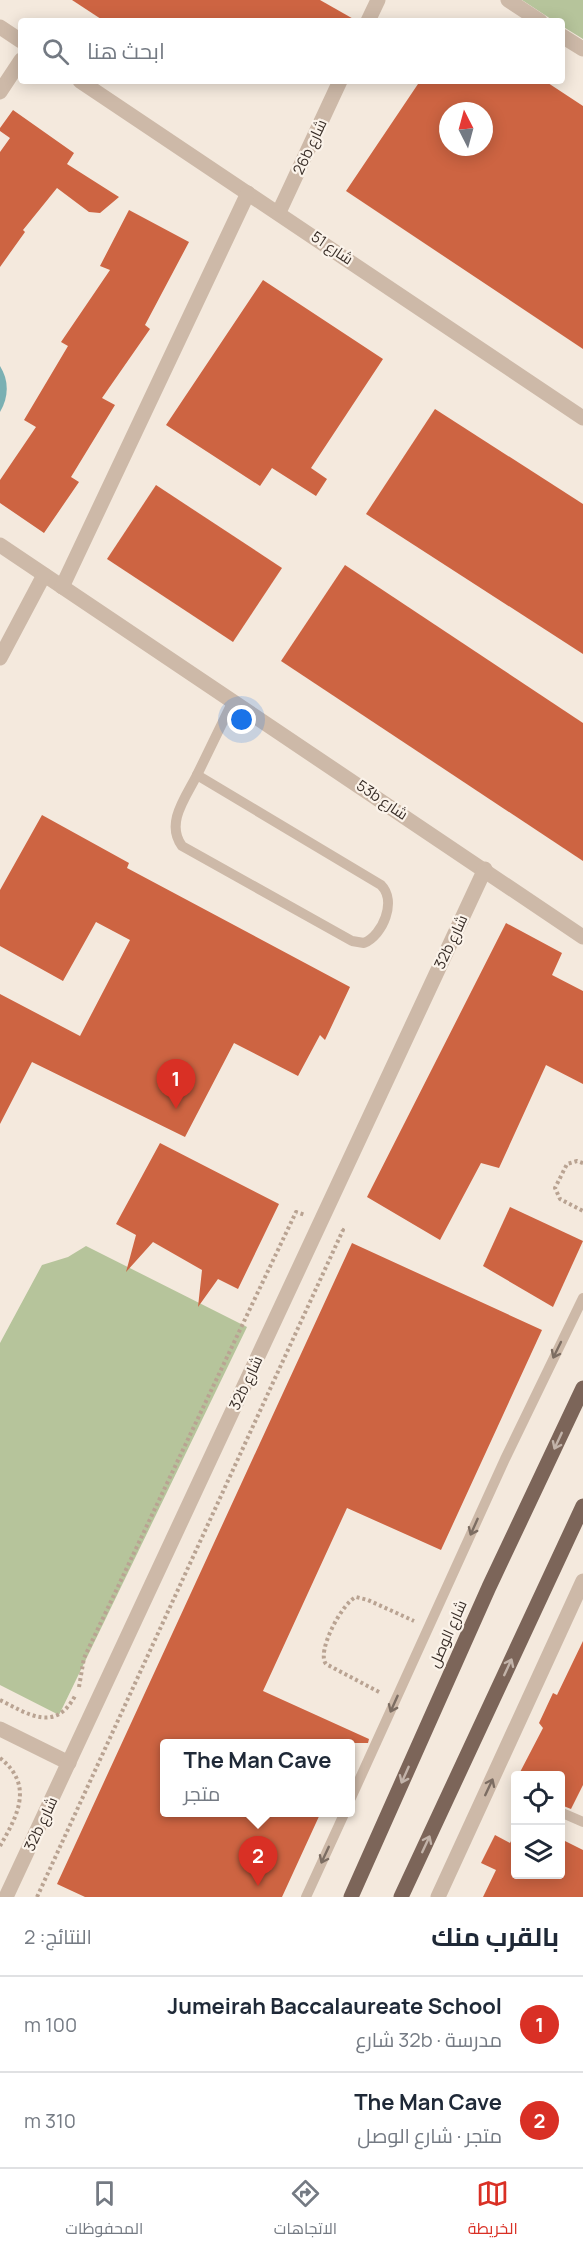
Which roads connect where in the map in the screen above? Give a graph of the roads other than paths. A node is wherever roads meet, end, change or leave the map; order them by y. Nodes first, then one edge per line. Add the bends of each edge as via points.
1 (378, 0) edge
2 (508, 0) edge
3 (369, 18) edge
4 (535, 18) edge
5 (0, 27) edge
6 (565, 38) edge
7 (18, 40) edge
8 (583, 49) edge
9 (18, 65) edge
10 (84, 84) edge
11 (339, 84) edge
12 (0, 92) edge
13 (248, 193) junction
14 (279, 212) junction
15 (583, 418) edge
16 (0, 545) edge
17 (44, 575) junction
18 (62, 587) junction
19 (0, 658) edge
20 (233, 701) junction
21 (197, 775) junction
22 (485, 869) junction
23 (583, 937) edge
24 (583, 1298) edge
25 (583, 1388) edge
26 (583, 1506) edge
27 (583, 1581) edge
28 (0, 1729) edge
29 (69, 1763) junction
30 (355, 1789) edge
31 (565, 1814) edge
32 (343, 1817) edge
33 (583, 1822) edge
34 (6, 1897) edge
35 (306, 1897) edge
36 (351, 1897) edge
37 (401, 1897) edge
38 (438, 1897) edge

1 - 3 street
2 - 4 street
5 - 7 street
6 - 8 street
9 - 12 street
10 - 13 street, شارع 51
11 - 14 street, 26b شارع
13 - 14 street, شارع 51
13 - 18 street
14 - 15 street, شارع 51
16 - 17 street, 53b شارع
17 - 18 street, 53b شارع
17 - 19 street
18 - 20 street, 53b شارع
20 - 21 lane
20 - 22 street, 53b شارع
21 - 21 lane via 175,824 182,846 352,941 364,943 373,937 390,904 381,885
22 - 23 street, 53b شارع
22 - 29 street, 32b شارع
24 -> 30 lane
25 -> 36 main road, شارع الوصل
37 -> 26 main road
38 -> 27 street
28 - 29 street
29 - 34 street, 32b شارع
31 - 33 lane
32 -> 35 lane

